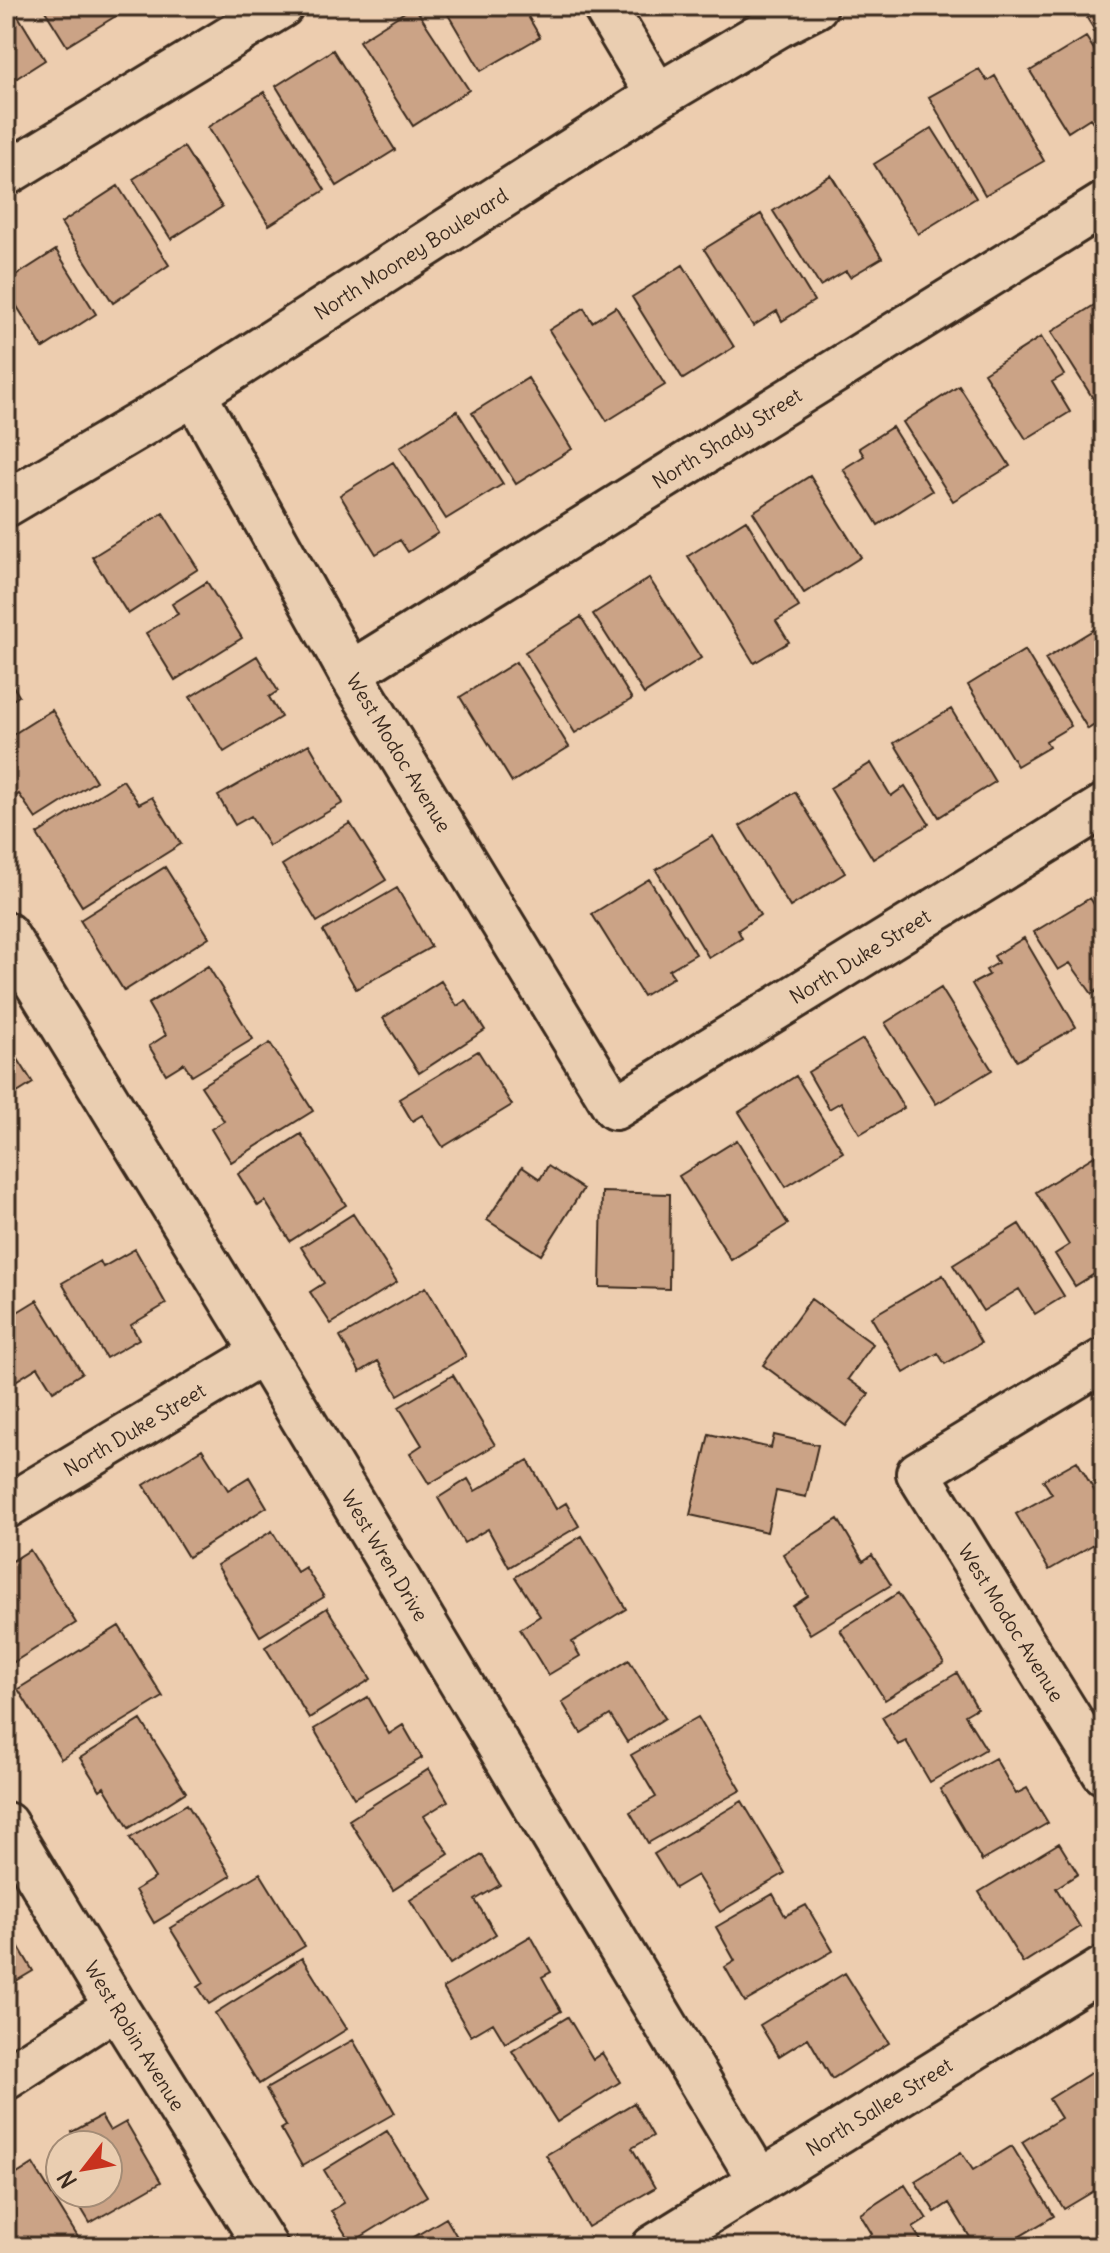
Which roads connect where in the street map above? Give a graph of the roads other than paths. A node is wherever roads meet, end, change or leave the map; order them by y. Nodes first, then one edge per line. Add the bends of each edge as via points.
1 (282, 6) edge
2 (604, 6) edge
3 (815, 6) edge
4 (658, 96) junction
5 (6, 174) edge
6 (1104, 204) edge
7 (194, 393) junction
8 (6, 504) edge
9 (350, 673) junction
10 (1104, 806) edge
11 (6, 934) edge
12 (615, 1108) joint
13 (263, 1353) junction
14 (1104, 1360) edge
15 (6, 1507) edge
16 (1104, 1773) edge
17 (6, 1824) edge
18 (1104, 1968) edge
19 (116, 2007) junction
20 (6, 2078) edge
21 (759, 2180) junction
22 (266, 2247) edge
23 (653, 2247) edge

1 - 5 street
2 - 4 street
3 - 4 street, North Mooney Boulevard
4 - 7 street, North Mooney Boulevard
6 - 9 street, North Shady Street
7 - 8 street, North Mooney Boulevard
7 - 9 street, West Modoc Avenue
9 - 12 street, West Modoc Avenue
10 - 12 street, North Duke Street
11 - 13 street, West Wren Drive
13 - 15 street, North Duke Street
13 - 21 street, West Wren Drive
14 - 16 street, West Modoc Avenue via 918,1473
17 - 19 street, West Robin Avenue
18 - 21 street, North Sallee Street
19 - 20 street
19 - 22 street, West Robin Avenue
21 - 23 street, North Sallee Street

